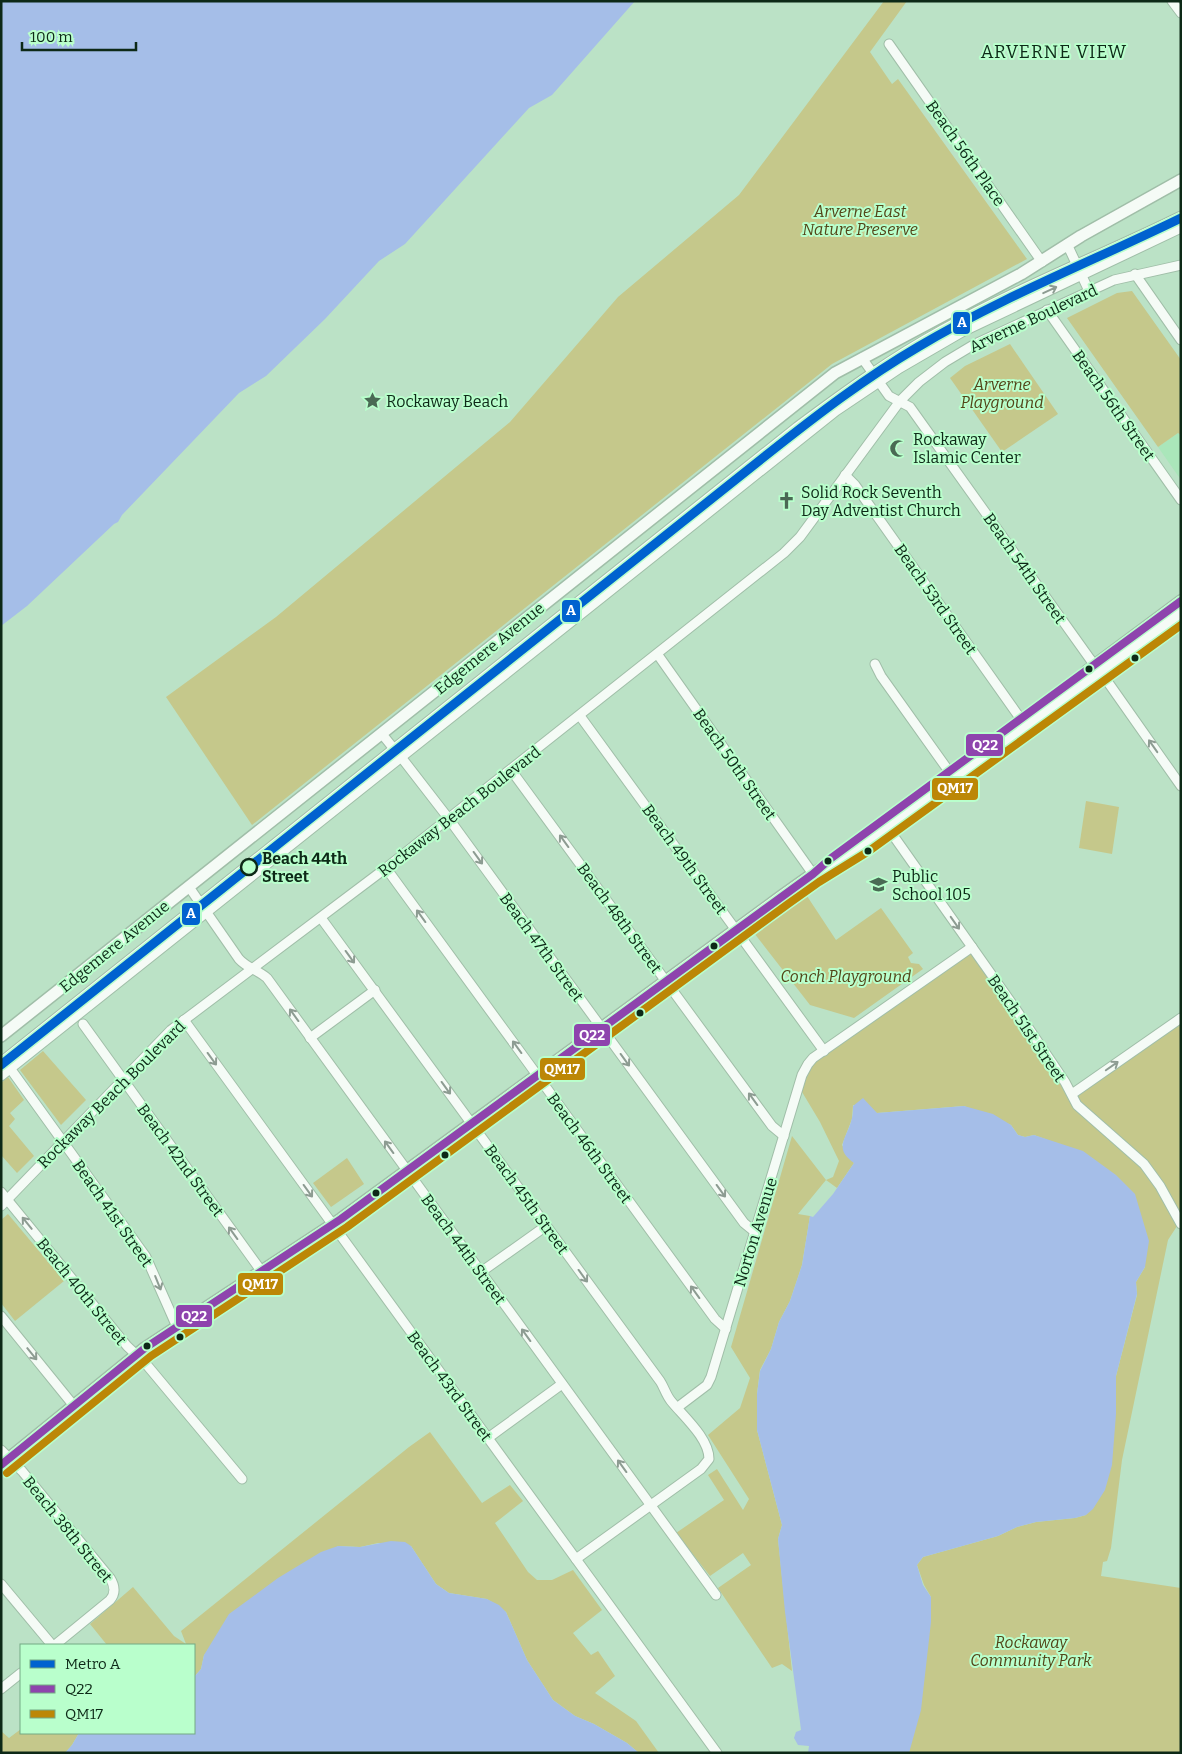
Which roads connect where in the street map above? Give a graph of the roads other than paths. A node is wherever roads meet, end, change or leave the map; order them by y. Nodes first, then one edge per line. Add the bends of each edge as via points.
1 (1172, 1) edge
2 (1181, 13) edge
3 (889, 44) dead end
4 (1181, 180) edge
5 (1181, 216) edge
6 (1181, 228) edge
7 (1067, 244) junction
8 (1042, 262) junction
9 (1181, 264) edge
10 (1077, 265) junction
11 (1135, 274) junction
12 (1082, 275) junction
13 (1090, 291) junction
14 (1047, 310) junction
15 (1181, 340) edge
16 (862, 358) junction
17 (872, 373) junction
18 (879, 382) junction
19 (900, 401) junction
20 (845, 475) junction
21 (1181, 500) edge
22 (1181, 601) edge
23 (1181, 612) edge
24 (658, 655) junction
25 (875, 664) dead end
26 (1097, 668) junction
27 (580, 716) junction
28 (1023, 722) junction
29 (382, 734) junction
30 (394, 749) junction
31 (401, 757) junction
32 (511, 770) junction
33 (952, 775) junction
34 (1181, 786) edge
35 (449, 819) junction
36 (885, 823) junction
37 (386, 868) junction
38 (813, 874) junction
39 (189, 887) junction
40 (200, 903) junction
41 (206, 912) junction
42 (321, 918) junction
43 (736, 929) junction
44 (972, 947) junction
45 (252, 969) junction
46 (666, 980) junction
47 (375, 990) junction
48 (1181, 1018) edge
49 (184, 1020) junction
50 (83, 1024) dead end
51 (602, 1028) junction
52 (1, 1036) edge
53 (310, 1038) junction
54 (824, 1051) junction
55 (2, 1060) edge
56 (10, 1069) junction
57 (537, 1075) junction
58 (1, 1076) edge
59 (123, 1080) junction
60 (1072, 1094) junction
61 (472, 1123) junction
62 (784, 1136) junction
63 (63, 1142) junction
64 (407, 1171) junction
65 (3, 1199) edge
66 (1181, 1224) edge
67 (333, 1225) junction
68 (546, 1226) junction
69 (755, 1232) junction
70 (262, 1272) junction
71 (481, 1272) junction
72 (1, 1316) edge
73 (177, 1327) junction
74 (726, 1329) junction
75 (137, 1355) junction
76 (562, 1384) junction
77 (74, 1406) junction
78 (678, 1407) junction
79 (488, 1438) junction
80 (4, 1458) edge
81 (242, 1479) dead end
82 (651, 1505) junction
83 (576, 1559) junction
84 (1, 1584) edge
85 (716, 1595) dead end
86 (52, 1644) edge
87 (54, 1644) edge
88 (20, 1674) edge
89 (1, 1690) edge
90 (717, 1753) edge

1 - 2 street
3 - 8 street, Beach 56th Place
4 - 7 main road
5 - 10 street
6 - 12 street
7 - 8 main road
7 - 10 street
8 - 16 main road, Edgemere Avenue
9 - 11 street, Arverne Boulevard
10 - 12 street
10 - 17 street via 948,326
11 - 13 street, Arverne Boulevard
11 - 15 street
12 - 13 street
18 -> 12 street via 962,332
13 - 14 street, Arverne Boulevard
14 - 19 street, Arverne Boulevard via 953,356
14 - 21 street, Beach 56th Street
16 - 17 street, Beach 54th Street
16 - 29 main road, Edgemere Avenue via 839,370
17 - 18 street, Beach 54th Street
17 - 30 street via 797,427
18 - 19 street, Beach 54th Street via 888,396
18 - 31 street via 782,453
19 - 20 street, Rockaway Beach Boulevard
19 - 26 street, Beach 54th Street via 910,407
20 - 24 street, Rockaway Beach Boulevard via 792,546
20 - 28 street, Beach 53rd Street via 856,485
22 - 26 main road
23 - 26 main road
24 - 27 street, Rockaway Beach Boulevard
24 - 38 street, Beach 50th Street
25 - 33 street
26 - 28 main road
34 -> 26 street, Beach 54th Street
27 - 32 street, Rockaway Beach Boulevard
27 - 43 street, Beach 49th Street
28 - 33 main road
29 - 30 street
29 - 39 main road, Edgemere Avenue
30 - 40 street
31 - 35 street, Beach 47th Street
31 - 41 street
32 - 35 street, Rockaway Beach Boulevard
46 -> 32 street, Beach 48th Street
33 - 36 main road
35 - 37 street, Rockaway Beach Boulevard
35 -> 51 street, Beach 47th Street
36 - 38 main road via 849,852
36 -> 44 street, Beach 51st Street
37 - 42 street, Rockaway Beach Boulevard
57 -> 37 street, Beach 46th Street
38 - 43 main road
39 - 40 street, Beach 44th Street
39 - 52 main road, Edgemere Avenue
40 - 41 street, Beach 44th Street
40 - 55 street
41 - 45 street, Beach 44th Street via 243,964
41 - 56 street
42 - 45 street, Rockaway Beach Boulevard
42 -> 47 street, Beach 45th Street
43 - 46 main road
43 - 54 street, Beach 49th Street
44 - 54 street, Norton Avenue
44 - 60 street, Beach 51st Street
45 - 49 street, Rockaway Beach Boulevard
53 -> 45 street, Beach 44th Street via 267,978
46 - 51 main road
62 -> 46 street, Beach 48th Street via 772,1126
47 - 53 street
47 -> 61 street, Beach 45th Street
60 -> 48 street
49 - 59 street, Rockaway Beach Boulevard
49 -> 67 street, Beach 43rd Street
50 - 59 street, Beach 42nd Street
51 - 57 main road
51 -> 69 street, Beach 47th Street via 744,1222
64 -> 53 street, Beach 44th Street
54 - 62 street, Norton Avenue via 804,1070
55 - 56 street, Beach 41st Street
56 - 58 street
56 - 63 street, Beach 41st Street
57 - 61 main road
74 -> 57 street, Beach 46th Street via 715,1319
59 - 63 street, Rockaway Beach Boulevard
70 -> 59 street, Beach 42nd Street
60 - 66 street, Beach 51st Street via 1084,1112 1144,1164
61 - 64 main road
61 - 68 street, Beach 45th Street
62 - 69 street, Norton Avenue
63 - 65 street, Rockaway Beach Boulevard
63 -> 73 street, Beach 41st Street via 149,1261
64 - 67 main road
64 - 71 street, Beach 44th Street
75 -> 65 street, Beach 40th Street
67 - 70 main road
67 - 79 street, Beach 43rd Street
68 - 71 street
68 -> 78 street, Beach 45th Street
69 - 74 street, Norton Avenue
70 - 73 main road
76 -> 71 street, Beach 44th Street
72 -> 77 street
73 - 75 main road
74 - 78 street, Norton Avenue via 708,1383
75 - 77 main road
75 - 81 street, Beach 40th Street
76 - 79 street
82 -> 76 street, Beach 44th Street
77 - 80 main road
78 - 82 street, Beach 45th Street via 705,1444 709,1459 701,1469
79 - 83 street, Beach 43rd Street
80 - 87 street, Beach 38th Street via 22,1471 114,1587 110,1600
82 - 83 street
82 - 85 street, Beach 44th Street
83 - 90 street, Beach 43rd Street
84 - 86 street
88 - 89 street

